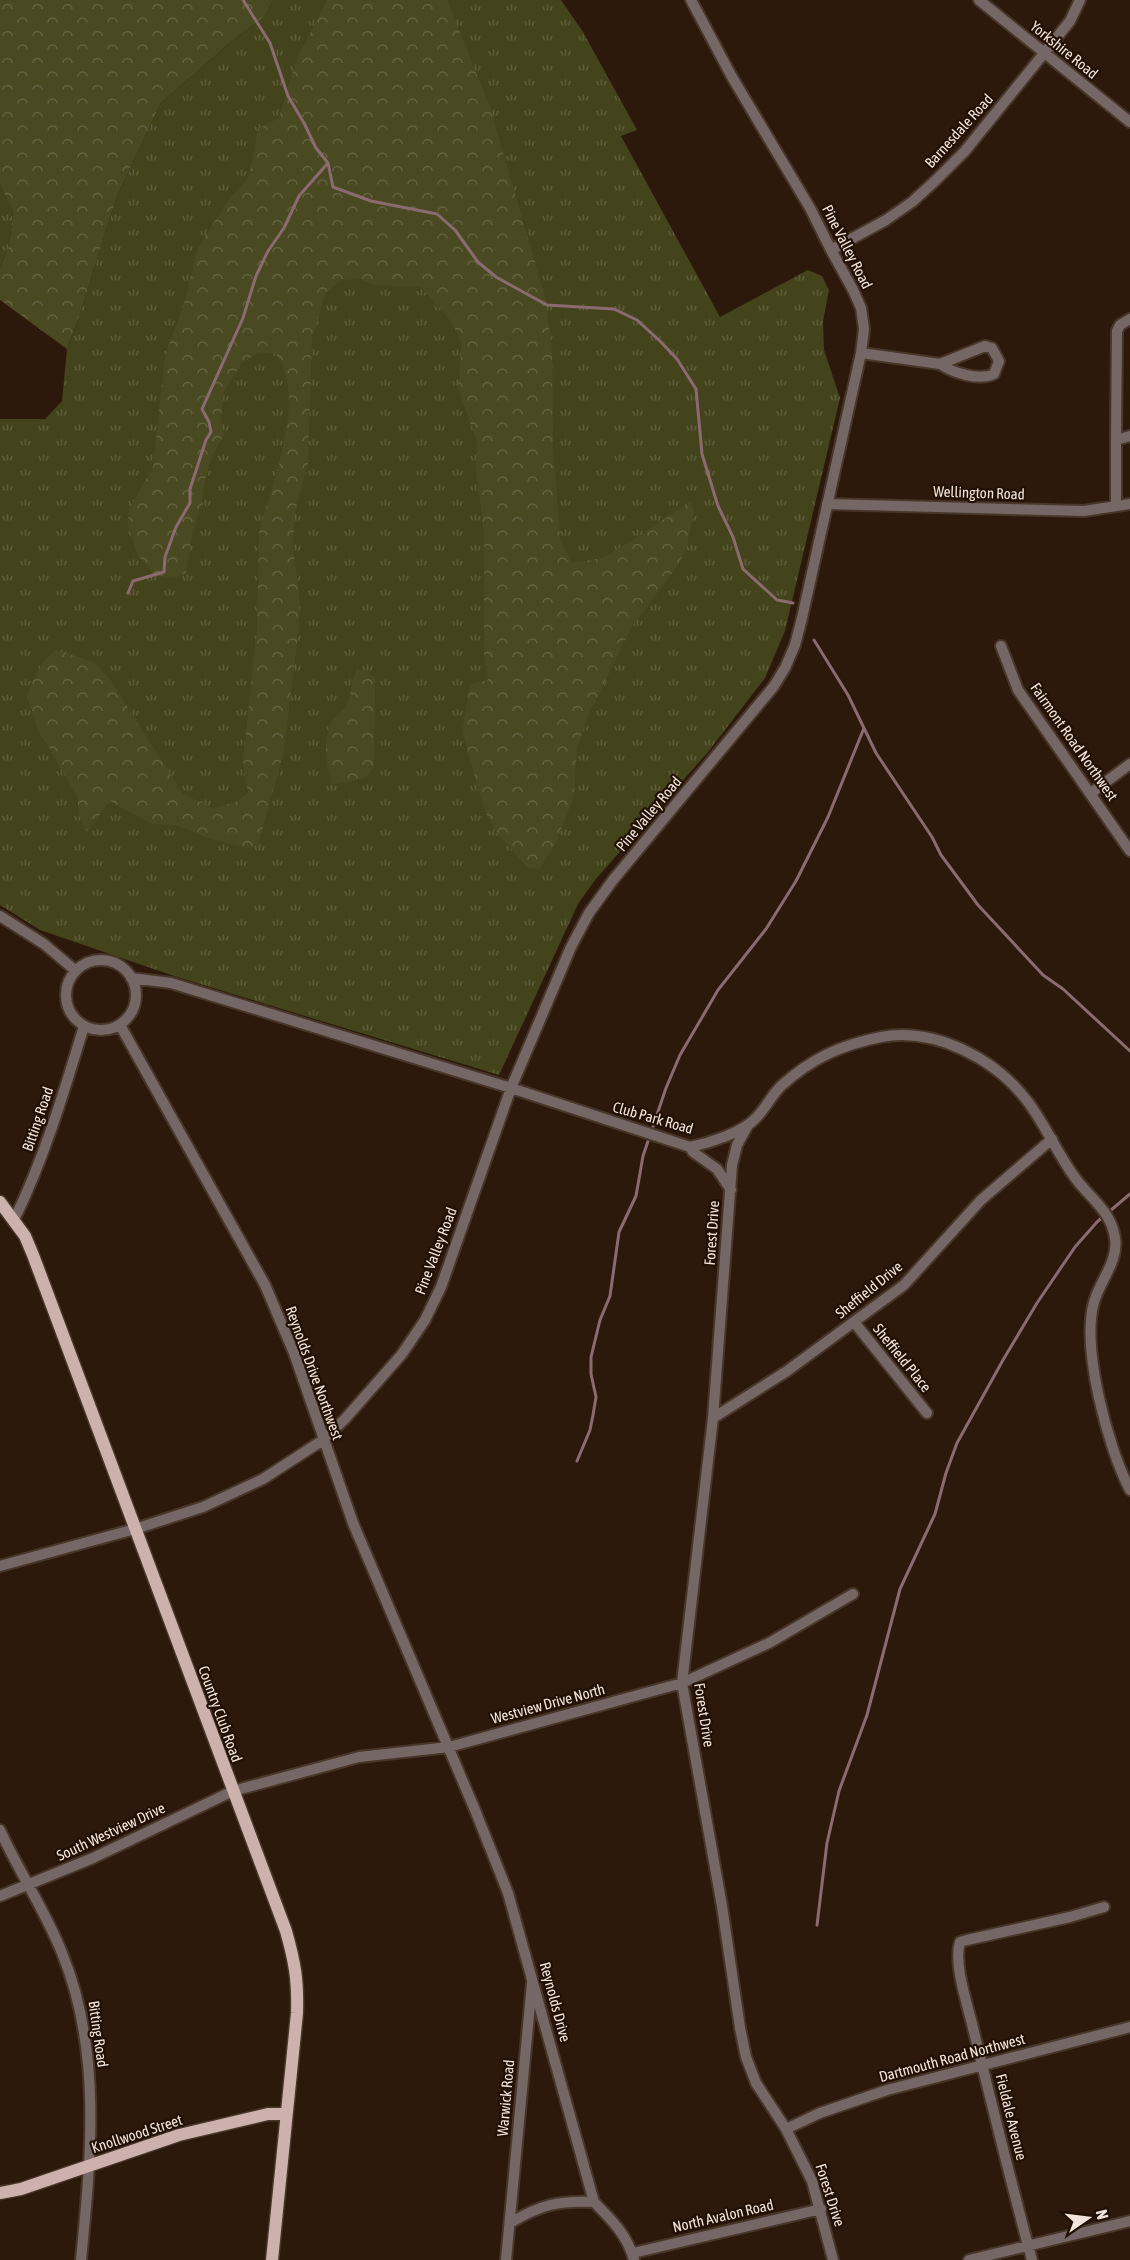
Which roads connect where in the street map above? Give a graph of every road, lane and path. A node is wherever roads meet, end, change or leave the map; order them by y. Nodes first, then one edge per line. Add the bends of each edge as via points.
1 (691, 0) edge
2 (979, 0) edge
3 (1080, 0) edge
4 (1045, 53) junction
5 (1130, 122) edge
6 (831, 250) junction
7 (1130, 319) edge
8 (861, 353) junction
9 (940, 364) junction
10 (1130, 436) edge
11 (1116, 440) junction
12 (827, 504) junction
13 (1130, 504) edge
14 (1116, 506) junction
15 (1001, 646) dead end
16 (1130, 764) edge
17 (1091, 793) junction
18 (1130, 851) edge
19 (0, 916) edge
20 (76, 971) junction
21 (131, 978) junction
22 (120, 1025) junction
23 (84, 1026) junction
24 (511, 1088) junction
25 (750, 1122) junction
26 (1052, 1139) junction
27 (690, 1147) junction
28 (731, 1190) junction
29 (0, 1202) edge
30 (14, 1220) junction
31 (854, 1322) junction
32 (927, 1413) dead end
33 (713, 1418) junction
34 (323, 1440) junction
35 (1130, 1490) edge
36 (135, 1529) junction
37 (0, 1566) edge
38 (853, 1594) dead end
39 (682, 1683) junction
40 (449, 1747) junction
41 (233, 1791) junction
42 (0, 1830) edge
43 (28, 1884) junction
44 (0, 1896) edge
45 (1104, 1906) dead end
46 (532, 1977) junction
47 (1130, 2027) edge
48 (982, 2064) junction
49 (286, 2114) junction
50 (786, 2129) junction
51 (90, 2165) junction
52 (0, 2193) edge
53 (594, 2202) junction
54 (821, 2209) junction
55 (1130, 2221) edge
56 (510, 2223) junction
57 (1028, 2246) junction
58 (634, 2257) edge
59 (81, 2260) edge
60 (272, 2260) edge
61 (506, 2260) edge
62 (833, 2260) edge
63 (969, 2260) edge
64 (1032, 2260) edge

1 - 6 street, Pine Valley Road
2 - 4 street, Yorkshire Road
3 - 4 street, Barnesdale Road via 1070,21
4 - 5 street, Yorkshire Road
4 - 6 street, Barnesdale Road via 965,151 934,182 886,220
6 - 8 street, Pine Valley Road via 861,308
7 - 11 street via 1117,331
8 - 9 street
8 - 12 street, Pine Valley Road
9 - 9 street via 985,346 992,348 999,361 994,374 987,377 956,372
10 - 11 street
11 - 14 street
12 - 14 street, Wellington Road via 1084,511
12 - 24 street, Pine Valley Road via 802,618 785,668 759,706 589,913 566,957
13 - 14 street, Wellington Road
15 - 17 street, Fairmont Road Northwest via 1018,690
16 - 17 street
17 - 18 street, Fairmont Road Northwest
19 - 20 street
20 - 21 street via 102,960 123,969
20 - 23 street via 67,986 66,998 68,1009
21 - 22 street via 135,988 133,1009
21 - 24 street, Club Park Road via 171,983
22 - 23 street via 102,1030
22 - 34 street, Reynolds Drive Northwest via 265,1285 294,1353
23 - 30 street, Bitting Road via 39,1162
24 - 27 street, Club Park Road
24 - 34 street, Pine Valley Road via 441,1287 425,1320 402,1354
25 - 26 street, Club Park Road via 786,1082 839,1047 884,1036 922,1036 946,1043 1001,1074 1028,1101
25 - 27 street, Club Park Road via 719,1140
25 - 28 street, Forest Drive via 733,1157
26 - 31 street, Sheffield Drive via 981,1200 904,1284
26 - 35 street, Club Park Road via 1076,1179 1109,1217 1115,1237 1115,1254 1091,1317 1091,1355 1110,1437
27 - 28 street via 717,1168
28 - 33 street, Forest Drive
29 - 30 main road, Country Club Road
30 - 36 main road, Country Club Road via 33,1255
31 - 32 street, Sheffield Place
31 - 33 street, Sheffield Drive via 786,1372
33 - 39 street, Forest Drive
34 - 36 street, Pine Valley Road via 232,1494
34 - 40 street, Reynolds Drive Northwest via 373,1571
36 - 37 street, Pine Valley Road
36 - 41 main road, Country Club Road
38 - 39 street, Westview Drive North via 769,1643
39 - 40 street, Westview Drive North
39 - 50 street, Forest Drive via 746,2057 756,2083
40 - 41 street, Westview Drive North via 359,1757
40 - 46 street, Reynolds Drive via 508,1893
41 - 43 street, South Westview Drive via 93,1858
41 - 49 main road, Country Club Road via 286,1931 297,1974 297,2013
42 - 43 street, Bitting Road
43 - 44 street, South Westview Drive
43 - 51 street, Bitting Road via 62,1952 76,1994 90,2095
45 - 48 street, Fieldale Avenue via 960,1942 957,1950 962,1981
46 - 53 street, Reynolds Drive
46 - 56 street, Warwick Road
47 - 48 street, Dartmouth Road Northwest
48 - 50 street, Dartmouth Road Northwest via 887,2090
48 - 57 street, Fieldale Avenue
49 - 51 main road, Knollwood Street via 268,2114 179,2135
49 - 60 main road, Country Club Road
50 - 54 street, Forest Drive
51 - 52 main road, Knollwood Street
51 - 59 street, Bitting Road
53 - 56 street via 552,2203
53 - 58 street, Reynolds Drive via 628,2242
54 - 58 street, North Avalon Road
54 - 62 street, Forest Drive
55 - 57 street
56 - 61 street, Warwick Road
57 - 63 street
57 - 64 street, Fieldale Avenue

